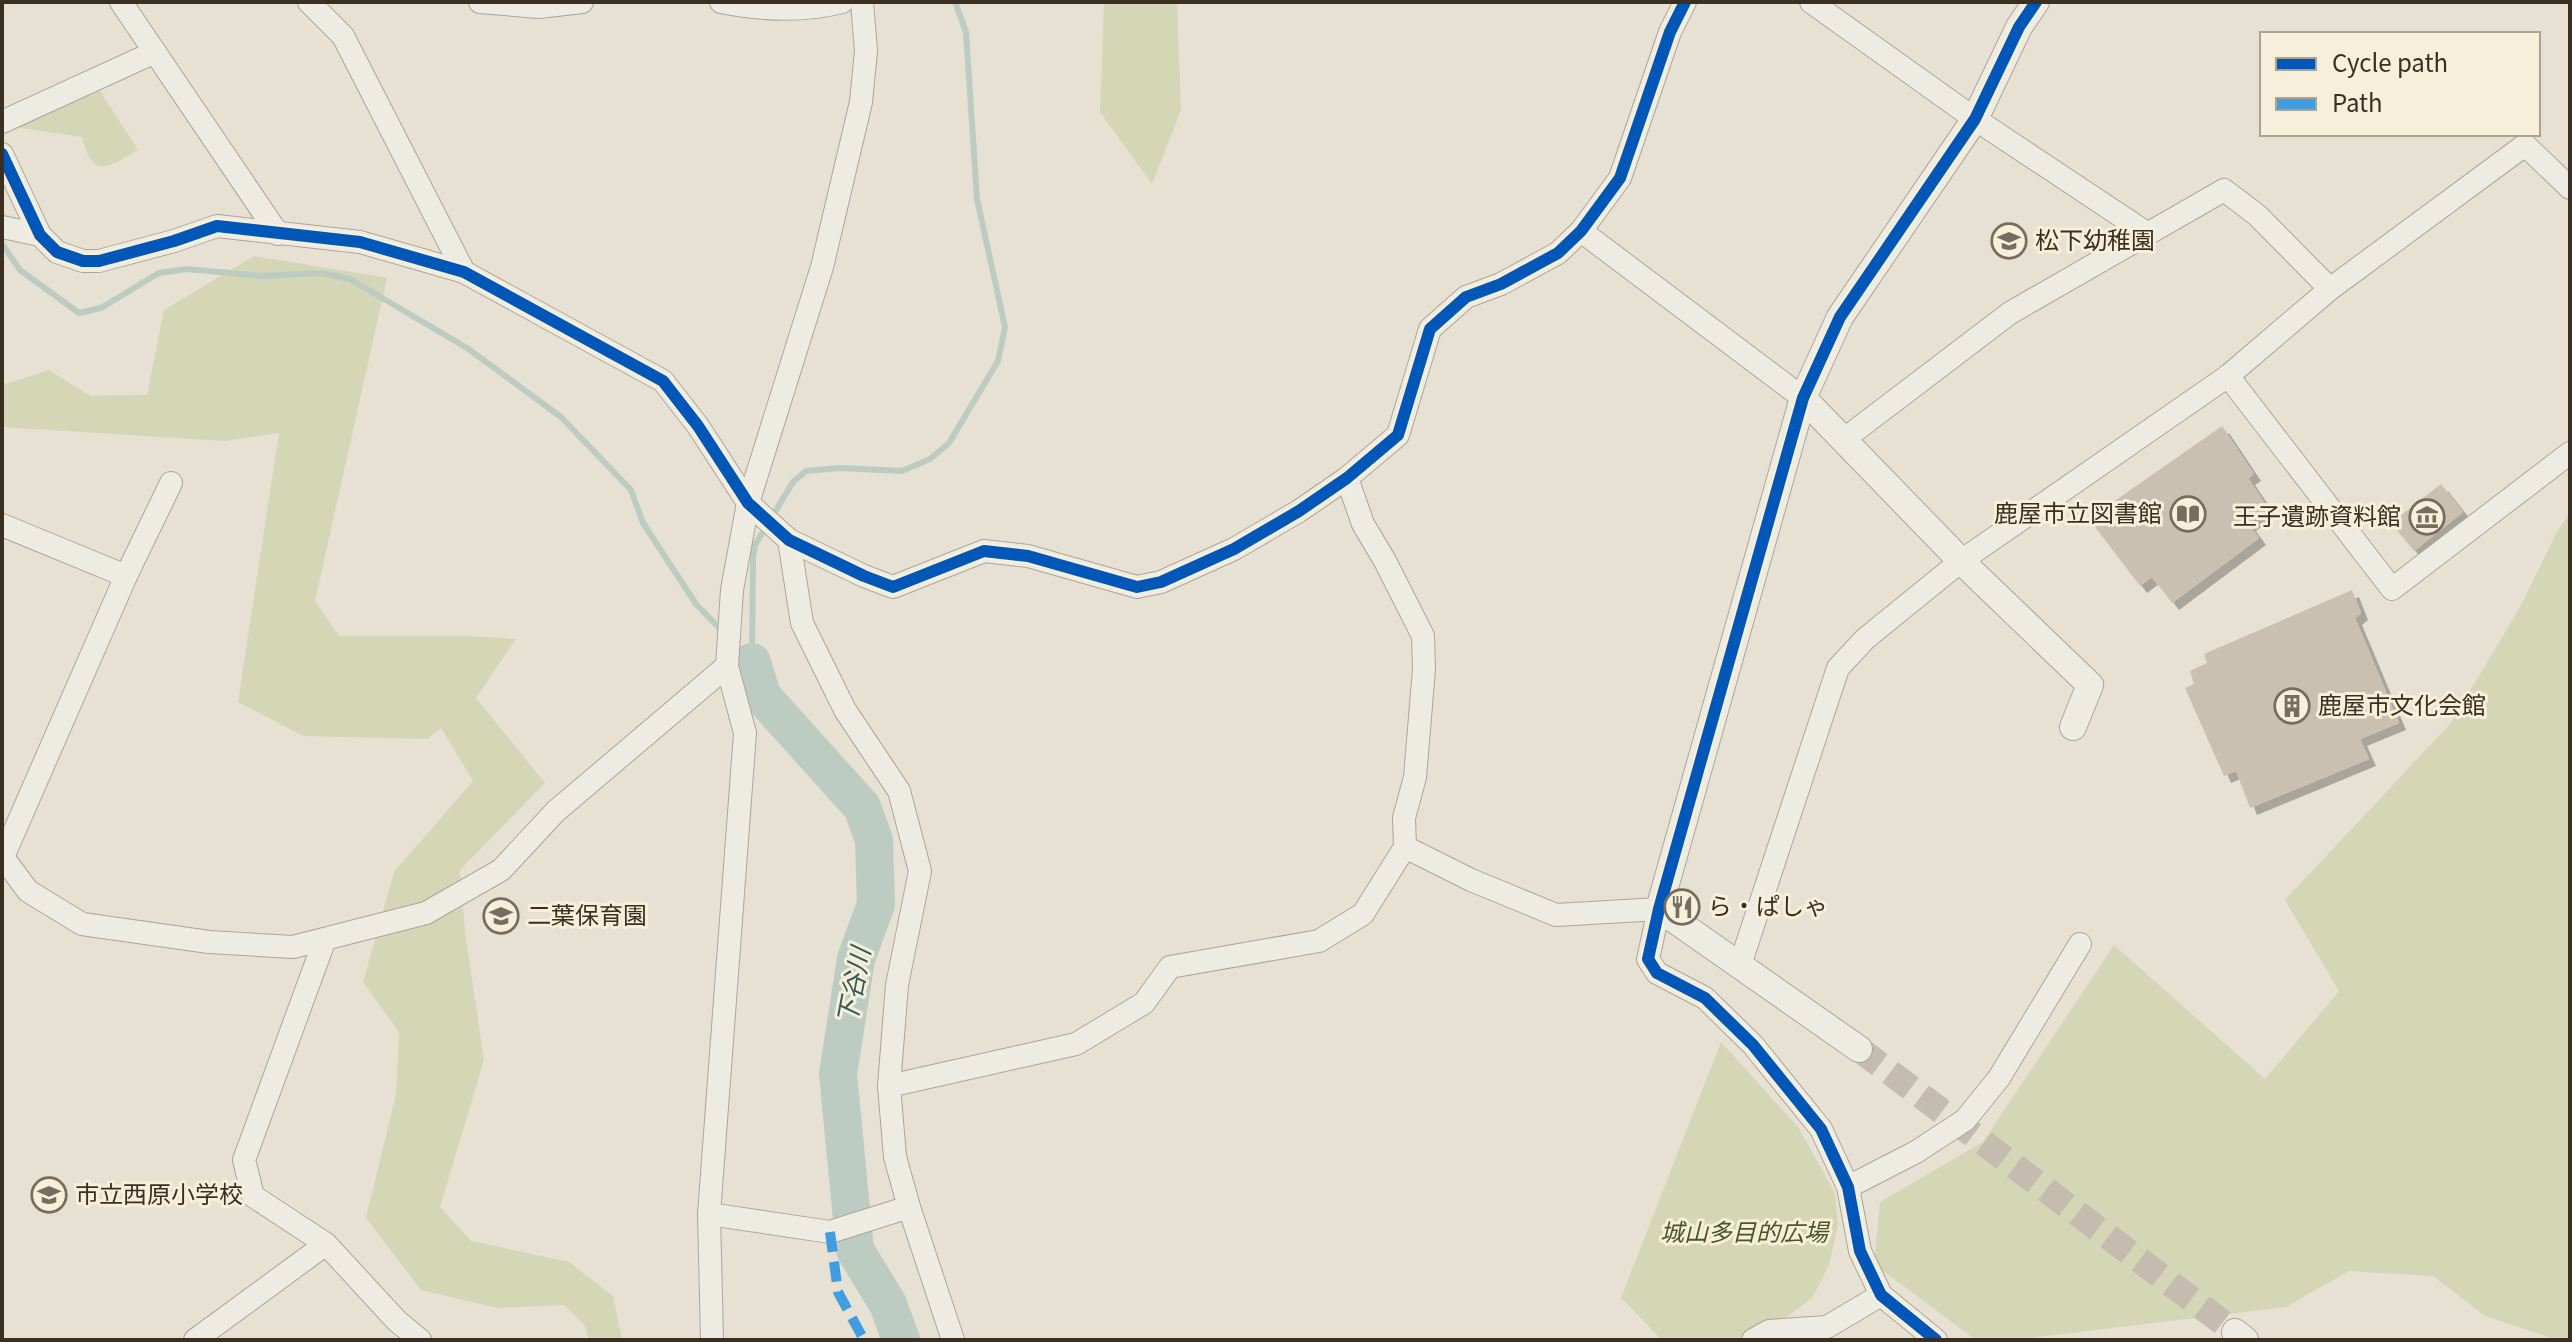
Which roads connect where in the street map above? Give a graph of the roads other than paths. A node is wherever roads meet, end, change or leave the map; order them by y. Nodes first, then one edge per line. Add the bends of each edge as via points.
1 (121, 2) edge
2 (309, 2) edge
3 (480, 2) edge
4 (582, 2) edge
5 (721, 2) edge
6 (842, 2) edge
7 (862, 2) edge
8 (1685, 2) edge
9 (1811, 2) edge
10 (2036, 2) edge
11 (155, 52) junction
12 (1975, 119) junction
13 (2, 122) edge
14 (2, 154) edge
15 (2570, 188) edge
16 (2, 227) edge
17 (1581, 231) junction
18 (278, 234) junction
19 (2148, 234) junction
20 (40, 235) junction
21 (464, 272) junction
22 (2330, 289) junction
23 (2228, 376) junction
24 (1803, 398) junction
25 (1843, 440) junction
26 (2570, 453) edge
27 (1347, 478) junction
28 (171, 483) dead end
29 (748, 503) junction
30 (2, 525) edge
31 (789, 540) junction
32 (1961, 561) junction
33 (126, 576) junction
34 (727, 666) junction
35 (2073, 727) dead end
36 (1405, 847) junction
37 (2, 856) edge
38 (1659, 909) junction
39 (325, 939) junction
40 (2080, 944) dead end
41 (1740, 965) junction
42 (1859, 1049) tunnel mouth
43 (889, 1086) junction
44 (1848, 1187) junction
45 (909, 1207) junction
46 (709, 1214) junction
47 (326, 1244) junction
48 (1881, 1295) junction
49 (195, 1340) edge
50 (420, 1340) edge
51 (712, 1340) edge
52 (953, 1340) edge
53 (1753, 1340) edge
54 (1936, 1340) edge

1 - 11 street
2 - 21 street via 343,36
3 - 4 street via 539,7
5 - 6 street via 818,9
7 - 29 street via 866,51 858,117 822,267
8 - 17 street via 1620,178
9 - 12 street
10 - 12 street
11 - 13 street
11 - 18 street
12 - 19 street
12 - 24 street via 1840,317
14 - 20 street
15 - 22 street via 2525,145
16 - 20 street
17 - 24 street
17 - 27 street via 1558,253 1466,297 1430,329 1398,435
18 - 20 street via 217,226 99,261 57,252
18 - 21 street via 360,242
19 - 22 street via 2224,190 2257,215
19 - 25 street via 2010,313
21 - 29 street via 663,381
22 - 23 street
23 - 26 street via 2392,589
23 - 32 street
24 - 25 street
24 - 38 street
25 - 32 street
27 - 31 street via 1234,549 1161,582 1137,587 1028,556 984,551 893,587
27 - 36 street via 1363,524 1423,636 1415,777 1404,818
28 - 33 street
29 - 31 street
29 - 34 street via 732,590
30 - 33 street
31 - 43 street via 802,623 845,710 899,791 920,871 897,985
32 - 35 street via 2090,685
32 - 41 street via 1865,639 1838,668
33 - 37 street
34 - 39 street via 556,811 501,870 426,913
34 - 46 street via 745,733
36 - 38 street via 1556,915
36 - 43 street via 1363,914 1319,941 1170,967 1144,1003 1076,1044
37 - 39 street via 28,891 82,924 209,942 293,947
38 - 41 street
38 - 44 street via 1648,959 1657,973 1705,998 1753,1045 1821,1129
39 - 47 street via 244,1160 253,1196
40 - 44 street via 1999,1078 1965,1120
41 - 42 street
43 - 45 street via 895,1157
44 - 48 street via 1860,1251
45 - 46 street via 830,1232
45 - 52 street
46 - 51 street
47 - 49 street
47 - 50 street
48 - 53 street via 1827,1327 1769,1331
48 - 54 street

